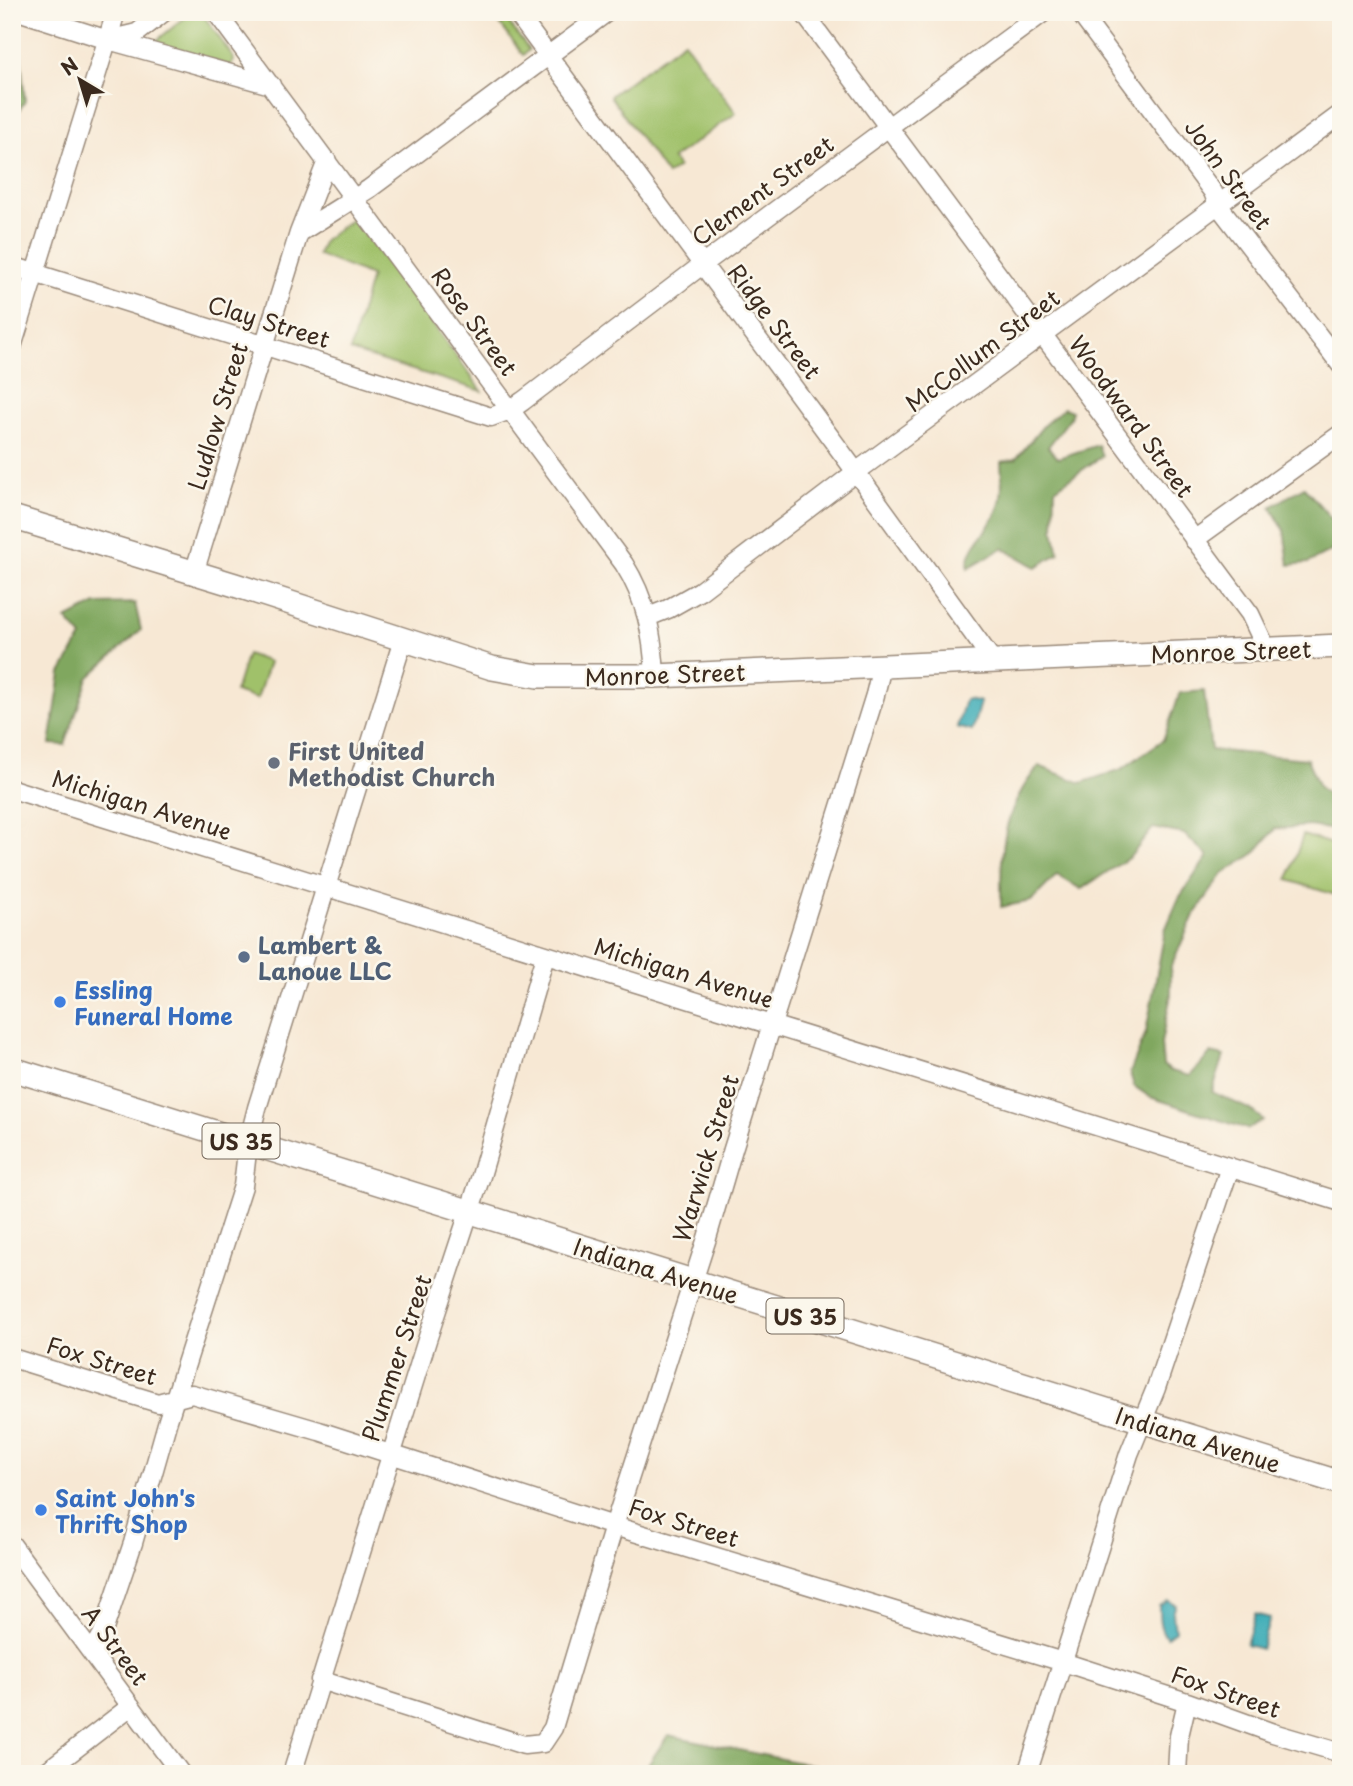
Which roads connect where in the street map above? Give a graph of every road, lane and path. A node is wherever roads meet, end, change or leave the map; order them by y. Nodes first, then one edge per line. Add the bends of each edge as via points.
1 (21, 12) edge
2 (116, 12) edge
3 (164, 12) edge
4 (216, 12) edge
5 (516, 12) edge
6 (607, 12) edge
7 (803, 12) edge
8 (1044, 12) edge
9 (1079, 12) edge
10 (108, 40) junction
11 (547, 55) junction
12 (271, 85) junction
13 (1341, 114) edge
14 (888, 129) junction
15 (327, 161) junction
16 (355, 198) junction
17 (1218, 205) junction
18 (299, 233) junction
19 (702, 265) junction
20 (12, 266) edge
21 (35, 273) junction
22 (1041, 335) junction
23 (265, 345) junction
24 (12, 346) edge
25 (1341, 365) edge
26 (510, 410) junction
27 (1341, 434) edge
28 (856, 472) junction
29 (12, 517) edge
30 (1194, 540) junction
31 (194, 573) junction
32 (648, 617) junction
33 (403, 640) junction
34 (1341, 646) edge
35 (1267, 650) junction
36 (993, 661) junction
37 (882, 666) junction
38 (655, 676) junction
39 (12, 789) edge
40 (326, 886) junction
41 (545, 956) junction
42 (773, 1024) junction
43 (12, 1069) edge
44 (248, 1143) junction
45 (1230, 1167) junction
46 (1341, 1202) edge
47 (469, 1213) junction
48 (692, 1281) junction
49 (12, 1358) edge
50 (175, 1400) junction
51 (1141, 1422) junction
52 (391, 1454) junction
53 (1341, 1483) edge
54 (614, 1526) junction
55 (12, 1545) edge
56 (92, 1653) junction
57 (1063, 1662) junction
58 (320, 1680) junction
59 (1187, 1702) junction
60 (131, 1706) junction
61 (1341, 1753) edge
62 (43, 1774) edge
63 (181, 1774) edge
64 (292, 1774) edge
65 (1027, 1774) edge
66 (1177, 1774) edge

1 - 10 street
2 - 10 street
3 - 10 street via 137,33
4 - 12 street, Rose Street
5 - 11 street, Ridge Street
6 - 11 street
7 - 14 street, Woodward Street
8 - 14 street, Clement Street
9 - 17 street, John Street via 1213,192
10 - 12 street
10 - 21 street
11 - 16 street
11 - 19 street, Ridge Street
12 - 15 street, Rose Street
13 - 17 street, McCollum Street
14 - 19 street, Clement Street
14 - 22 street, Woodward Street
15 - 16 street, Rose Street
15 - 18 street, Ludlow Street
16 - 18 street
16 - 26 street, Rose Street
17 - 22 street, McCollum Street
17 - 25 street, John Street
18 - 23 street, Ludlow Street
19 - 26 street, Clement Street
19 - 28 street, Ridge Street
20 - 21 street, Clay Street
21 - 23 street, Clay Street
21 - 24 street
22 - 28 street, McCollum Street
22 - 30 street, Woodward Street
23 - 26 street, Clay Street via 491,417
23 - 31 street, Ludlow Street
26 - 32 street, Rose Street via 624,564
27 - 30 street
28 - 32 street, McCollum Street via 699,592
28 - 36 street, Ridge Street
29 - 31 main road, Monroe Street
30 - 35 street, Woodward Street via 1250,614
31 - 33 main road, Monroe Street
32 - 38 street, Rose Street
33 - 38 main road, Monroe Street via 524,675
33 - 40 street
34 - 35 main road, Monroe Street
35 - 36 main road, Monroe Street
36 - 37 main road, Monroe Street
37 - 38 main road, Monroe Street
37 - 42 street, Warwick Street
39 - 40 street, Michigan Avenue
40 - 41 street, Michigan Avenue
40 - 44 street
41 - 42 street, Michigan Avenue
41 - 47 street, Plummer Street
42 - 45 street, Michigan Avenue
42 - 48 street, Warwick Street
43 - 44 main road, Indiana Avenue / US 35
44 - 47 main road, Indiana Avenue / US 35
44 - 50 street via 243,1186
45 - 46 street, Michigan Avenue
45 - 51 street
47 - 48 main road, Indiana Avenue / US 35
47 - 52 street, Plummer Street
48 - 51 main road, Indiana Avenue / US 35
48 - 54 street, Warwick Street
49 - 50 street, Fox Street via 158,1403
50 - 52 street, Fox Street via 192,1395
50 - 56 street via 133,1543
51 - 53 main road, Indiana Avenue / US 35
51 - 57 street
52 - 54 street, Fox Street
52 - 58 street, Plummer Street
54 - 57 street, Fox Street
54 - 58 street, Warwick Street via 553,1728 543,1743 523,1745
55 - 56 street, A Street
56 - 60 street, A Street
57 - 59 street, Fox Street
57 - 65 street
58 - 64 street, Plummer Street
59 - 61 street, Fox Street
59 - 66 street
60 - 62 street
60 - 63 street, A Street

